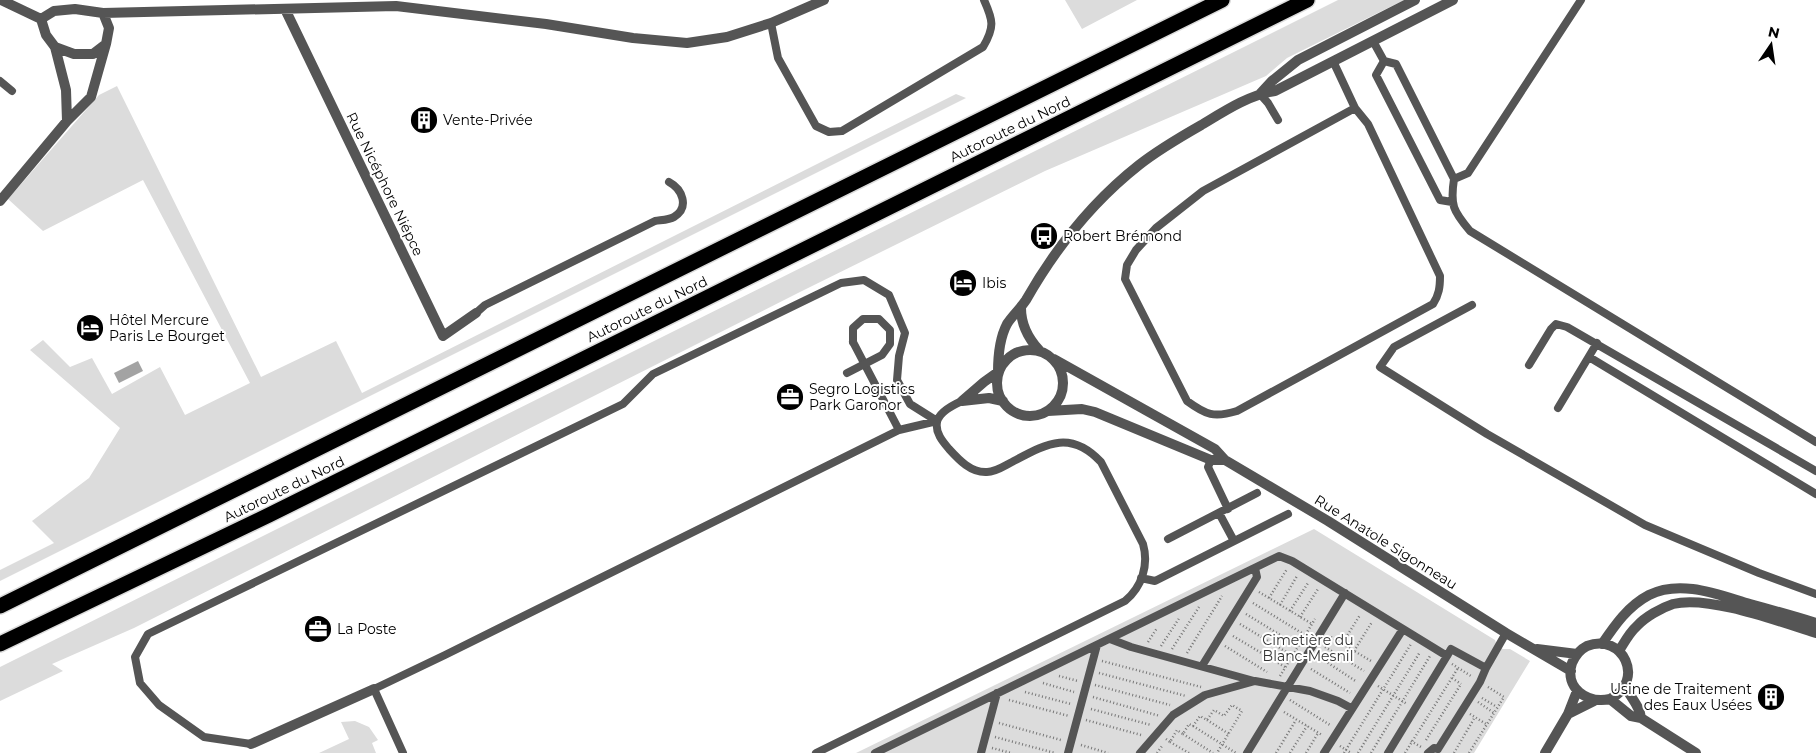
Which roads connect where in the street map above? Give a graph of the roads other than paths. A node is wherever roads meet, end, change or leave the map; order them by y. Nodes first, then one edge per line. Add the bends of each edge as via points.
1 (1, 0) edge
2 (824, 0) edge
3 (984, 0) edge
4 (1222, 0) edge
5 (1307, 0) edge
6 (1415, 0) edge
7 (1453, 0) edge
8 (1581, 0) edge
9 (285, 9) junction
10 (103, 13) junction
11 (41, 19) junction
12 (771, 23) junction
13 (1364, 26) junction
14 (1373, 41) junction
15 (106, 44) junction
16 (1324, 46) junction
17 (55, 47) junction
18 (1333, 61) junction
19 (1384, 61) junction
20 (0, 81) edge
21 (12, 91) dead end
22 (1260, 94) junction
23 (1355, 108) junction
24 (1278, 120) dead end
25 (67, 121) junction
26 (1454, 179) junction
27 (669, 182) dead end
28 (0, 201) edge
29 (1452, 202) junction
30 (1472, 305) dead end
31 (1021, 308) junction
32 (476, 314) joint
33 (1597, 343) junction
34 (1038, 350) junction
35 (1589, 357) junction
36 (1054, 359) junction
37 (1529, 365) dead end
38 (998, 372) junction
39 (847, 373) dead end
40 (962, 401) junction
41 (1003, 402) junction
42 (1558, 408) dead end
43 (1048, 411) junction
44 (937, 421) junction
45 (899, 430) junction
46 (1816, 442) edge
47 (1212, 460) junction
48 (1225, 460) junction
49 (1816, 471) edge
50 (1257, 493) dead end
51 (1816, 494) edge
52 (1228, 509) junction
53 (1219, 513) junction
54 (1288, 514) dead end
55 (1168, 539) dead end
56 (1234, 541) junction
57 (1255, 568) junction
58 (1142, 578) junction
59 (1345, 593) junction
60 (1816, 594) edge
61 (0, 606) edge
62 (1816, 622) edge
63 (1403, 628) junction
64 (1506, 633) junction
65 (1816, 633) edge
66 (1110, 638) junction
67 (0, 644) edge
68 (1602, 644) junction
69 (1097, 645) junction
70 (1532, 648) junction
71 (1619, 651) junction
72 (1577, 654) junction
73 (1447, 656) junction
74 (1202, 666) junction
75 (1486, 668) junction
76 (1571, 671) junction
77 (1255, 681) junction
78 (1625, 686) junction
79 (1288, 687) junction
80 (374, 689) junction
81 (1577, 691) junction
82 (998, 693) junction
83 (1610, 700) junction
84 (1594, 701) junction
85 (1351, 708) junction
86 (1568, 714) junction
87 (1641, 718) junction
88 (250, 744) joint
89 (982, 749) edge
90 (1425, 750) edge
91 (1440, 751) edge
92 (403, 753) edge
93 (816, 753) edge
94 (875, 753) edge
95 (1068, 753) edge
96 (1140, 753) edge
97 (1247, 753) edge
98 (1324, 753) edge
99 (1388, 753) edge
100 (1545, 753) edge
101 (1696, 753) edge

1 - 11 street
2 - 12 street
3 - 12 lane via 992,18 991,34 983,47 842,131 829,132 816,126 778,58
4 - 61 highway, Autoroute du Nord
5 - 67 highway, Autoroute du Nord via 269,515
6 - 13 street
7 - 14 street
8 - 26 lane via 1468,173
9 - 10 street
9 - 12 street via 396,6 687,44 727,37
9 - 32 street, Rue Nicéphore Niépce via 443,336
10 - 11 street via 75,9 54,11
10 - 15 street via 109,28
11 - 17 street via 46,35
13 - 14 street
13 - 16 street
14 - 18 street
14 - 19 lane
15 - 17 street via 93,54 74,54
15 - 25 street via 92,97
16 - 18 street
16 - 22 street via 1298,60
17 - 25 street via 66,90
18 - 22 street via 1275,91
18 - 23 lane
19 - 26 lane via 1396,64
19 - 29 lane via 1376,75 1440,200
20 - 21 lane
22 - 24 lane
22 - 31 street via 1178,139 1121,180 1068,237 1045,267
23 - 23 lane via 1203,191 1156,228 1136,250 1128,265 1124,280 1187,401 1202,412 1218,416 1238,411 1433,304 1438,298 1440,276 1368,124
25 - 28 street
26 - 29 lane
27 - 32 lane via 682,194 681,212 672,218 655,220 485,305
29 - 46 lane via 1455,213 1470,231
30 - 60 lane via 1394,346 1380,367 1487,434 1645,525
31 - 34 street via 1021,319
31 - 38 street via 1007,324 998,354
33 - 35 lane
33 - 37 lane via 1556,324
33 - 49 lane
34 - 36 street
34 - 38 street via 1018,351
35 - 42 lane
35 - 51 lane
36 - 43 street via 1063,376 1063,386 1061,396
36 - 48 street, Rue Anatole Sigonneau via 1215,449
38 - 40 street
38 - 41 street via 998,392
39 - 45 lane, bridge via 882,355 890,344 890,330 879,319 862,319 853,328 853,342
40 - 41 street via 989,398
40 - 44 lane via 950,407
41 - 43 street via 1018,414 1028,416
43 - 47 street via 1082,409 1095,412
44 - 45 lane
44 - 58 lane via 940,439 961,463 978,471 997,470 1045,445 1057,443 1081,445 1093,453 1101,462 1143,544 1146,564
44 - 88 lane via 910,404 897,380 905,333 888,295 864,280 841,282 653,374 624,404 148,634 135,657 140,683 159,705 204,737
45 - 80 lane
47 - 48 street
47 - 52 lane via 1208,467
48 - 64 street, Rue Anatole Sigonneau
50 - 52 lane
52 - 53 lane
53 - 55 lane
53 - 56 lane
54 - 56 lane
56 - 58 lane via 1155,581
57 - 59 lane via 1279,556
57 - 66 lane
57 - 74 lane via 1257,577
58 - 93 lane via 1125,601
59 - 63 lane
59 - 79 lane
62 - 68 street via 1700,590 1662,590 1632,606
63 - 73 lane
63 - 85 lane
64 - 70 street, Rue Anatole Sigonneau
64 - 75 lane
65 - 71 street via 1728,607 1703,603 1674,604 1637,625
66 - 69 lane
66 - 74 lane
68 - 71 street
68 - 72 street via 1593,644
69 - 82 lane
69 - 95 lane
70 - 72 street, Rue Anatole Sigonneau
70 - 76 street, Rue Anatole Sigonneau
71 - 78 street via 1627,664
72 - 76 street
73 - 75 lane via 1451,649
73 - 99 lane
74 - 77 lane
75 - 91 lane
76 - 81 street
77 - 79 lane
77 - 96 lane via 1205,695 1170,718
78 - 83 street
78 - 87 street via 1641,711
79 - 85 lane via 1310,691
79 - 97 lane
80 - 88 street
80 - 92 lane
81 - 84 street
81 - 86 street
82 - 89 lane
82 - 94 lane
83 - 84 street
83 - 87 street via 1631,716
84 - 86 street
85 - 98 lane
86 - 100 street
87 - 101 street
90 - 91 lane via 1434,748

